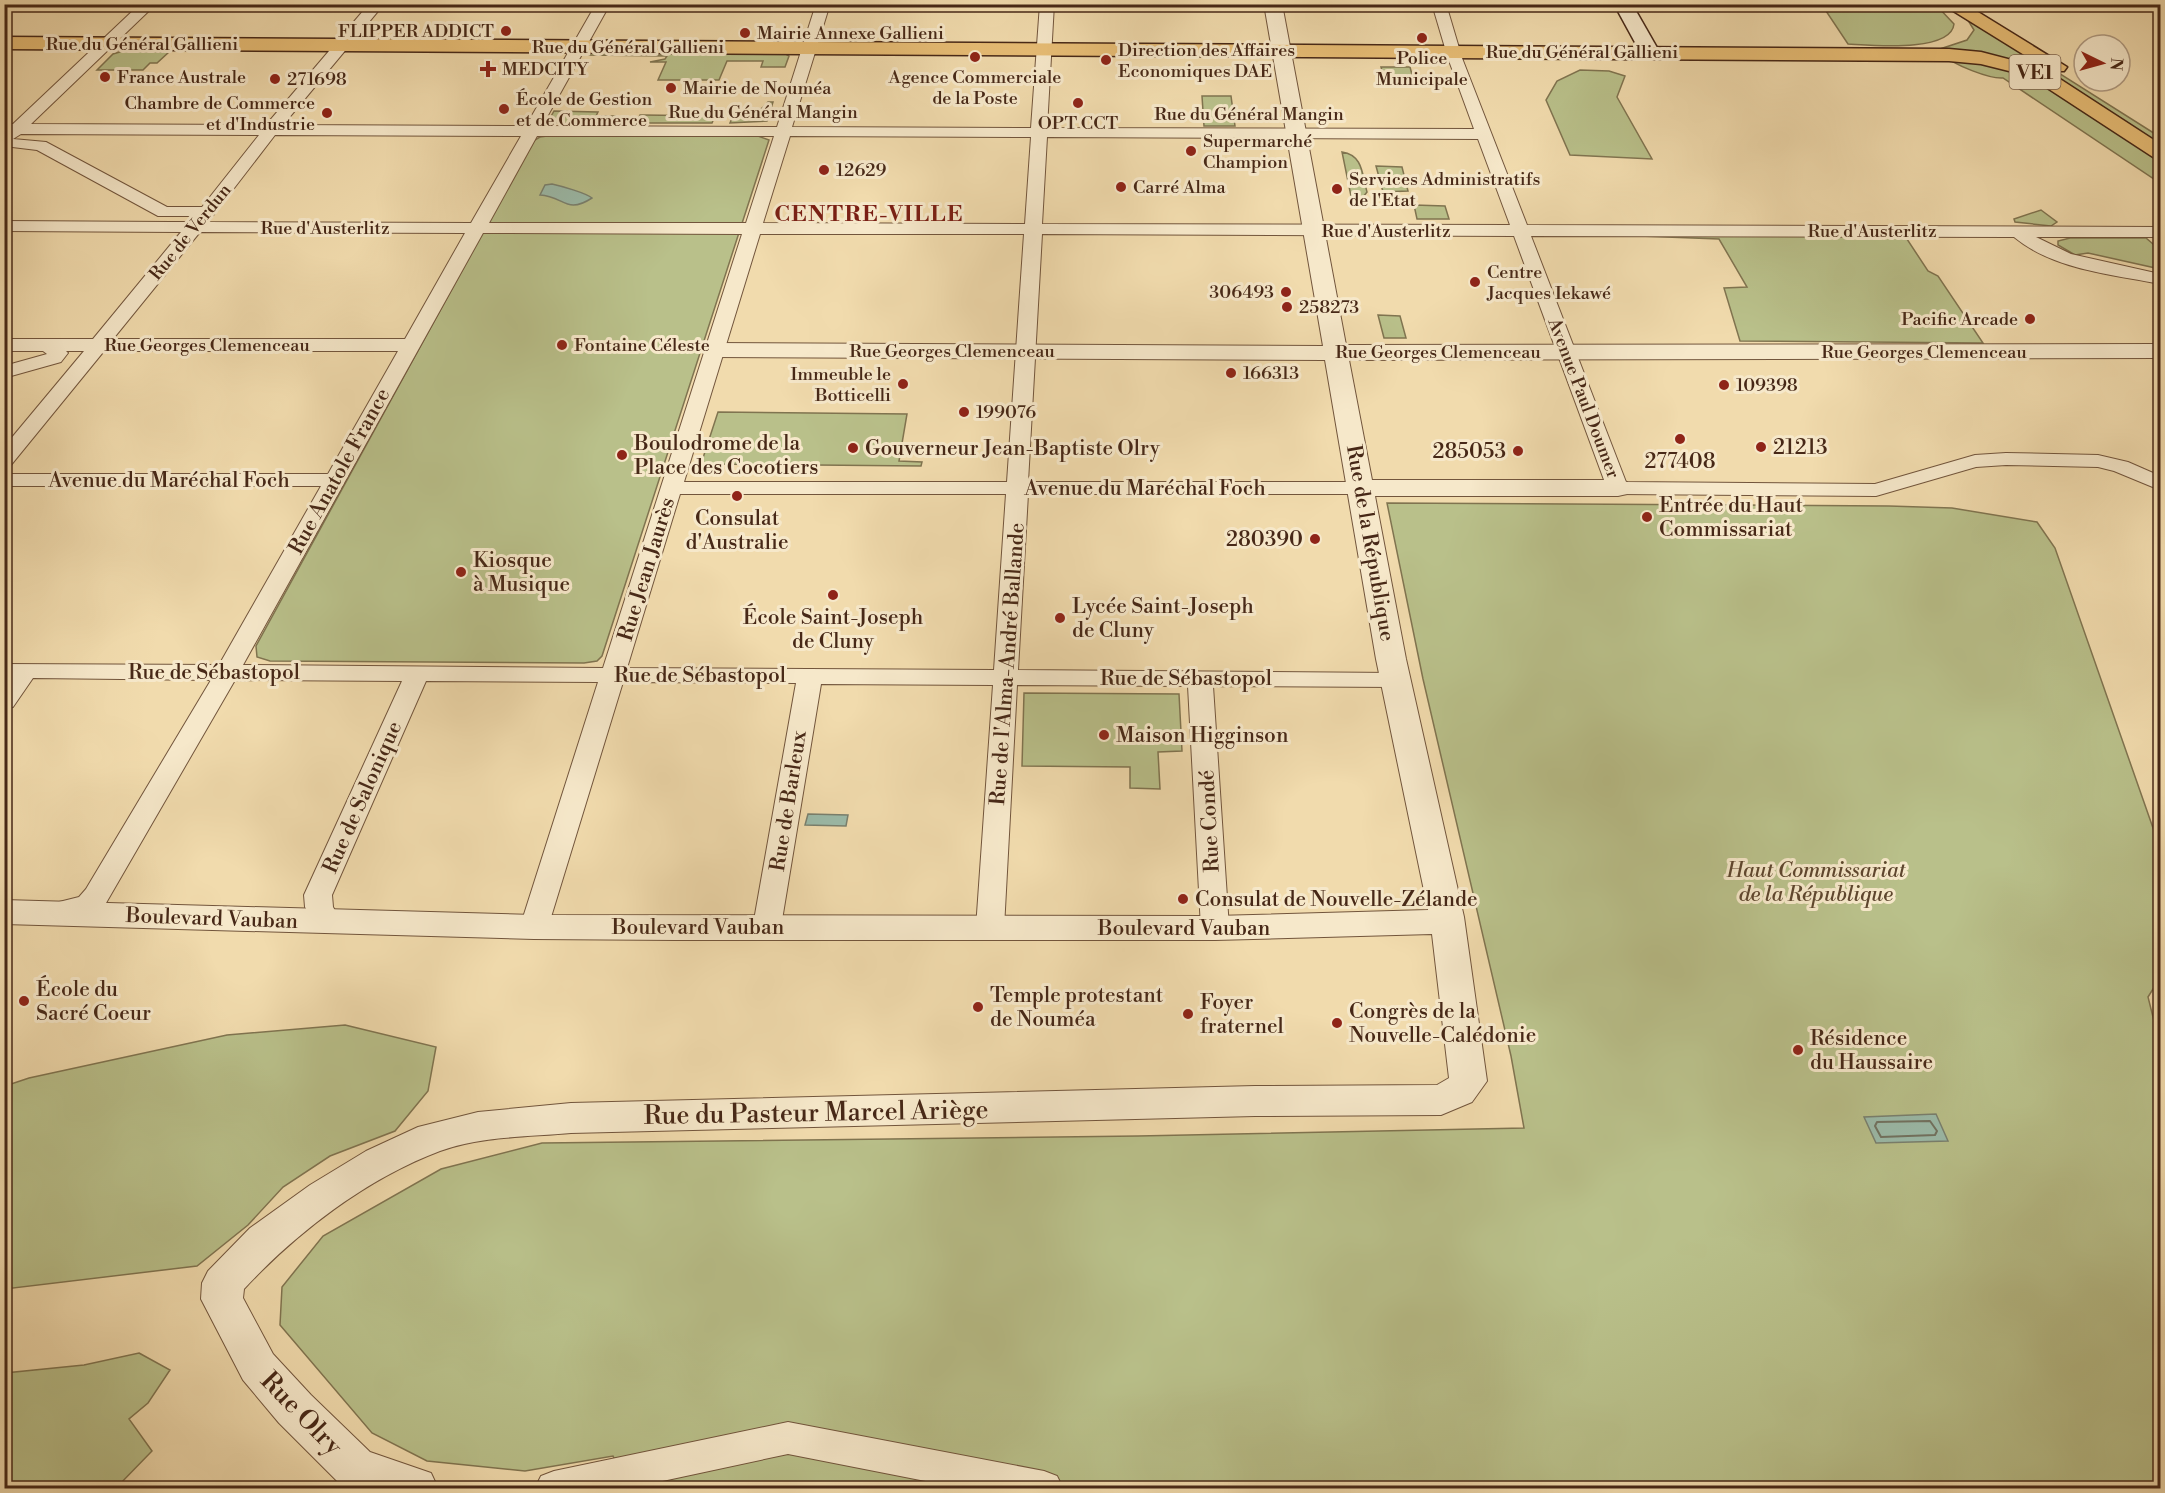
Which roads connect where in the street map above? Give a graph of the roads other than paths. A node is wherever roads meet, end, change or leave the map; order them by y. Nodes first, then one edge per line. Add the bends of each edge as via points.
1 (149, 4) edge
2 (377, 4) edge
3 (603, 4) edge
4 (823, 4) edge
5 (1047, 4) edge
6 (1273, 4) edge
7 (1439, 4) edge
8 (1623, 4) edge
9 (1950, 4) edge
10 (1968, 4) edge
11 (4, 43) edge
12 (107, 44) junction
13 (342, 45) junction
14 (579, 46) junction
15 (810, 48) junction
16 (1044, 49) junction
17 (1283, 51) junction
18 (1454, 52) junction
19 (1650, 53) junction
20 (1863, 54) junction
21 (2072, 68) edge
22 (2128, 109) dead end
23 (2154, 127) edge
24 (11, 129) edge
25 (270, 130) junction
26 (531, 131) junction
27 (783, 132) junction
28 (1039, 133) junction
29 (1297, 134) junction
30 (1485, 135) junction
31 (4, 142) edge
32 (2160, 153) edge
33 (209, 209) junction
34 (4, 226) edge
35 (194, 227) junction
36 (476, 229) junction
37 (753, 230) junction
38 (1033, 230) junction
39 (1313, 231) junction
40 (1522, 231) junction
41 (2019, 231) junction
42 (2160, 232) edge
43 (2149, 249) edge
44 (2160, 279) edge
45 (4, 345) edge
46 (97, 345) junction
47 (409, 345) junction
48 (715, 350) junction
49 (49, 351) junction
50 (2160, 351) edge
51 (1026, 352) junction
52 (1337, 352) junction
53 (1567, 353) junction
54 (77, 368) junction
55 (4, 372) edge
56 (4, 460) edge
57 (4, 480) edge
58 (334, 480) junction
59 (2160, 484) edge
60 (672, 488) junction
61 (1017, 488) junction
62 (1362, 488) junction
63 (1618, 488) junction
64 (15, 671) edge
65 (226, 672) junction
66 (417, 674) junction
67 (613, 675) junction
68 (810, 676) junction
69 (1006, 677) junction
70 (1200, 678) junction
71 (1395, 680) junction
72 (4, 702) edge
73 (4, 912) edge
74 (54, 913) junction
75 (1447, 916) junction
76 (327, 921) junction
77 (1392, 925) junction
78 (767, 926) junction
79 (534, 927) junction
80 (990, 928) junction
81 (1215, 928) junction
82 (1460, 1025) junction
83 (1468, 1081) joint
84 (222, 1299) joint
85 (415, 1488) edge
86 (554, 1488) edge
87 (1044, 1488) edge

1 - 12 street
2 - 13 street, Rue de Verdun
3 - 14 street, Rue Anatole France
4 - 15 street, Rue Jean Jaurès
5 - 16 street, Rue de l'Alma-André Ballande
6 - 17 street, Rue de la République
7 - 18 street, Avenue Paul Doumer
8 - 19 main road
9 - 20 main road, Rue du Général Gallieni via 1969,28 1964,37 1935,48
9 - 23 main road, VE1
10 - 21 main road
11 - 12 main road, Rue du Général Gallieni
12 - 13 main road, Rue du Général Gallieni
12 - 24 street
13 - 14 main road, Rue du Général Gallieni
13 - 25 street, Rue de Verdun
14 - 15 main road, Rue du Général Gallieni
14 - 26 street, Rue Anatole France
15 - 16 main road, Rue du Général Gallieni
15 - 27 street, Rue Jean Jaurès
16 - 17 main road, Rue du Général Gallieni
16 - 28 street, Rue de l'Alma-André Ballande
17 - 18 main road, Rue du Général Gallieni
17 - 29 street, Rue de la République
18 - 19 main road, Rue du Général Gallieni
18 - 30 street, Avenue Paul Doumer
19 - 20 main road, Rue du Général Gallieni
20 - 32 main road, Rue du Général Gallieni / VE1 via 1949,55 2020,67 2061,86
22 - 23 main road
24 - 25 street, Rue du Général Mangin
24 - 31 street
25 - 26 street, Rue du Général Mangin
25 - 33 street, Rue de Verdun
26 - 27 street, Rue du Général Mangin
26 - 36 street, Rue Anatole France
27 - 28 street, Rue du Général Mangin
27 - 37 street, Rue Jean Jaurès
28 - 29 street, Rue du Général Mangin
28 - 38 street, Rue de l'Alma-André Ballande
29 - 30 street, Rue du Général Mangin
29 - 39 street, Rue de la République
30 - 40 street, Avenue Paul Doumer
31 - 33 street via 40,145 165,212 186,214
33 - 35 street, Rue de Verdun
34 - 35 street, Rue d'Austerlitz
35 - 36 street, Rue d'Austerlitz
35 - 46 street, Rue de Verdun
36 - 37 street, Rue d'Austerlitz
36 - 47 street, Rue Anatole France
37 - 38 street, Rue d'Austerlitz
37 - 48 street, Rue Jean Jaurès
38 - 39 street, Rue d'Austerlitz
38 - 51 street, Rue de l'Alma-André Ballande
39 - 40 street, Rue d'Austerlitz
39 - 52 street, Rue de la République
40 - 41 street, Rue d'Austerlitz
40 - 53 street, Avenue Paul Doumer
41 - 43 street via 2034,246 2052,254
41 - 43 street, Rue d'Austerlitz via 2068,225 2089,245
42 - 43 street
43 - 44 street
45 - 49 street, Rue Georges Clemenceau
46 - 47 street, Rue Georges Clemenceau
46 - 49 street, Rue Georges Clemenceau
46 - 54 street, Rue de Verdun
47 - 58 street, Rue Anatole France
48 - 51 street, Rue Georges Clemenceau
48 - 60 street, Rue Jean Jaurès
49 - 54 street via 77,361
49 - 55 street
50 - 53 street, Rue Georges Clemenceau
51 - 52 street, Rue Georges Clemenceau
51 - 61 street, Rue de l'Alma-André Ballande
52 - 53 street, Rue Georges Clemenceau
52 - 62 street, Rue de la République
53 - 63 street, Avenue Paul Doumer
54 - 56 street, Rue de Verdun
57 - 58 street, Avenue du Maréchal Foch
58 - 65 street, Rue Anatole France
59 - 63 street via 2098,460 2006,459 1975,461 1876,490
60 - 61 street, Avenue du Maréchal Foch
60 - 67 street, Rue Jean Jaurès
61 - 62 street, Avenue du Maréchal Foch
61 - 69 street, Rue de l'Alma-André Ballande
62 - 63 street, Avenue du Maréchal Foch
62 - 71 street, Rue de la République
64 - 65 street, Rue de Sébastopol
64 - 72 street
65 - 66 street, Rue de Sébastopol
65 - 74 street, Rue Anatole France via 96,896 88,904
66 - 67 street, Rue de Sébastopol
66 - 76 street, Rue de Salonique via 318,896
67 - 68 street, Rue de Sébastopol
67 - 79 street, Rue Jean Jaurès
68 - 69 street, Rue de Sébastopol
68 - 78 street, Rue de Barleux
69 - 70 street, Rue de Sébastopol
69 - 80 street, Rue de l'Alma-André Ballande
70 - 71 street, Rue de Sébastopol
70 - 81 street, Rue Condé
71 - 75 street, Rue de la République
73 - 74 street, Boulevard Vauban
74 - 76 street, Boulevard Vauban
75 - 77 street, Boulevard Vauban via 1433,922
75 - 82 street, Rue de la République
76 - 79 street, Boulevard Vauban
77 - 81 street, Boulevard Vauban
77 - 82 street, Boulevard Vauban via 1419,930 1430,939
78 - 79 street, Boulevard Vauban
78 - 80 street, Boulevard Vauban
80 - 81 street, Boulevard Vauban
82 - 83 street, Rue de la République
83 - 84 street, Rue du Pasteur Marcel Ariège via 1460,1092 1441,1100 1243,1101 571,1118 478,1127 432,1138 380,1162 324,1196 264,1240 223,1283
84 - 85 street, Rue Olry via 258,1367 355,1468
86 - 87 street via 788,1438

